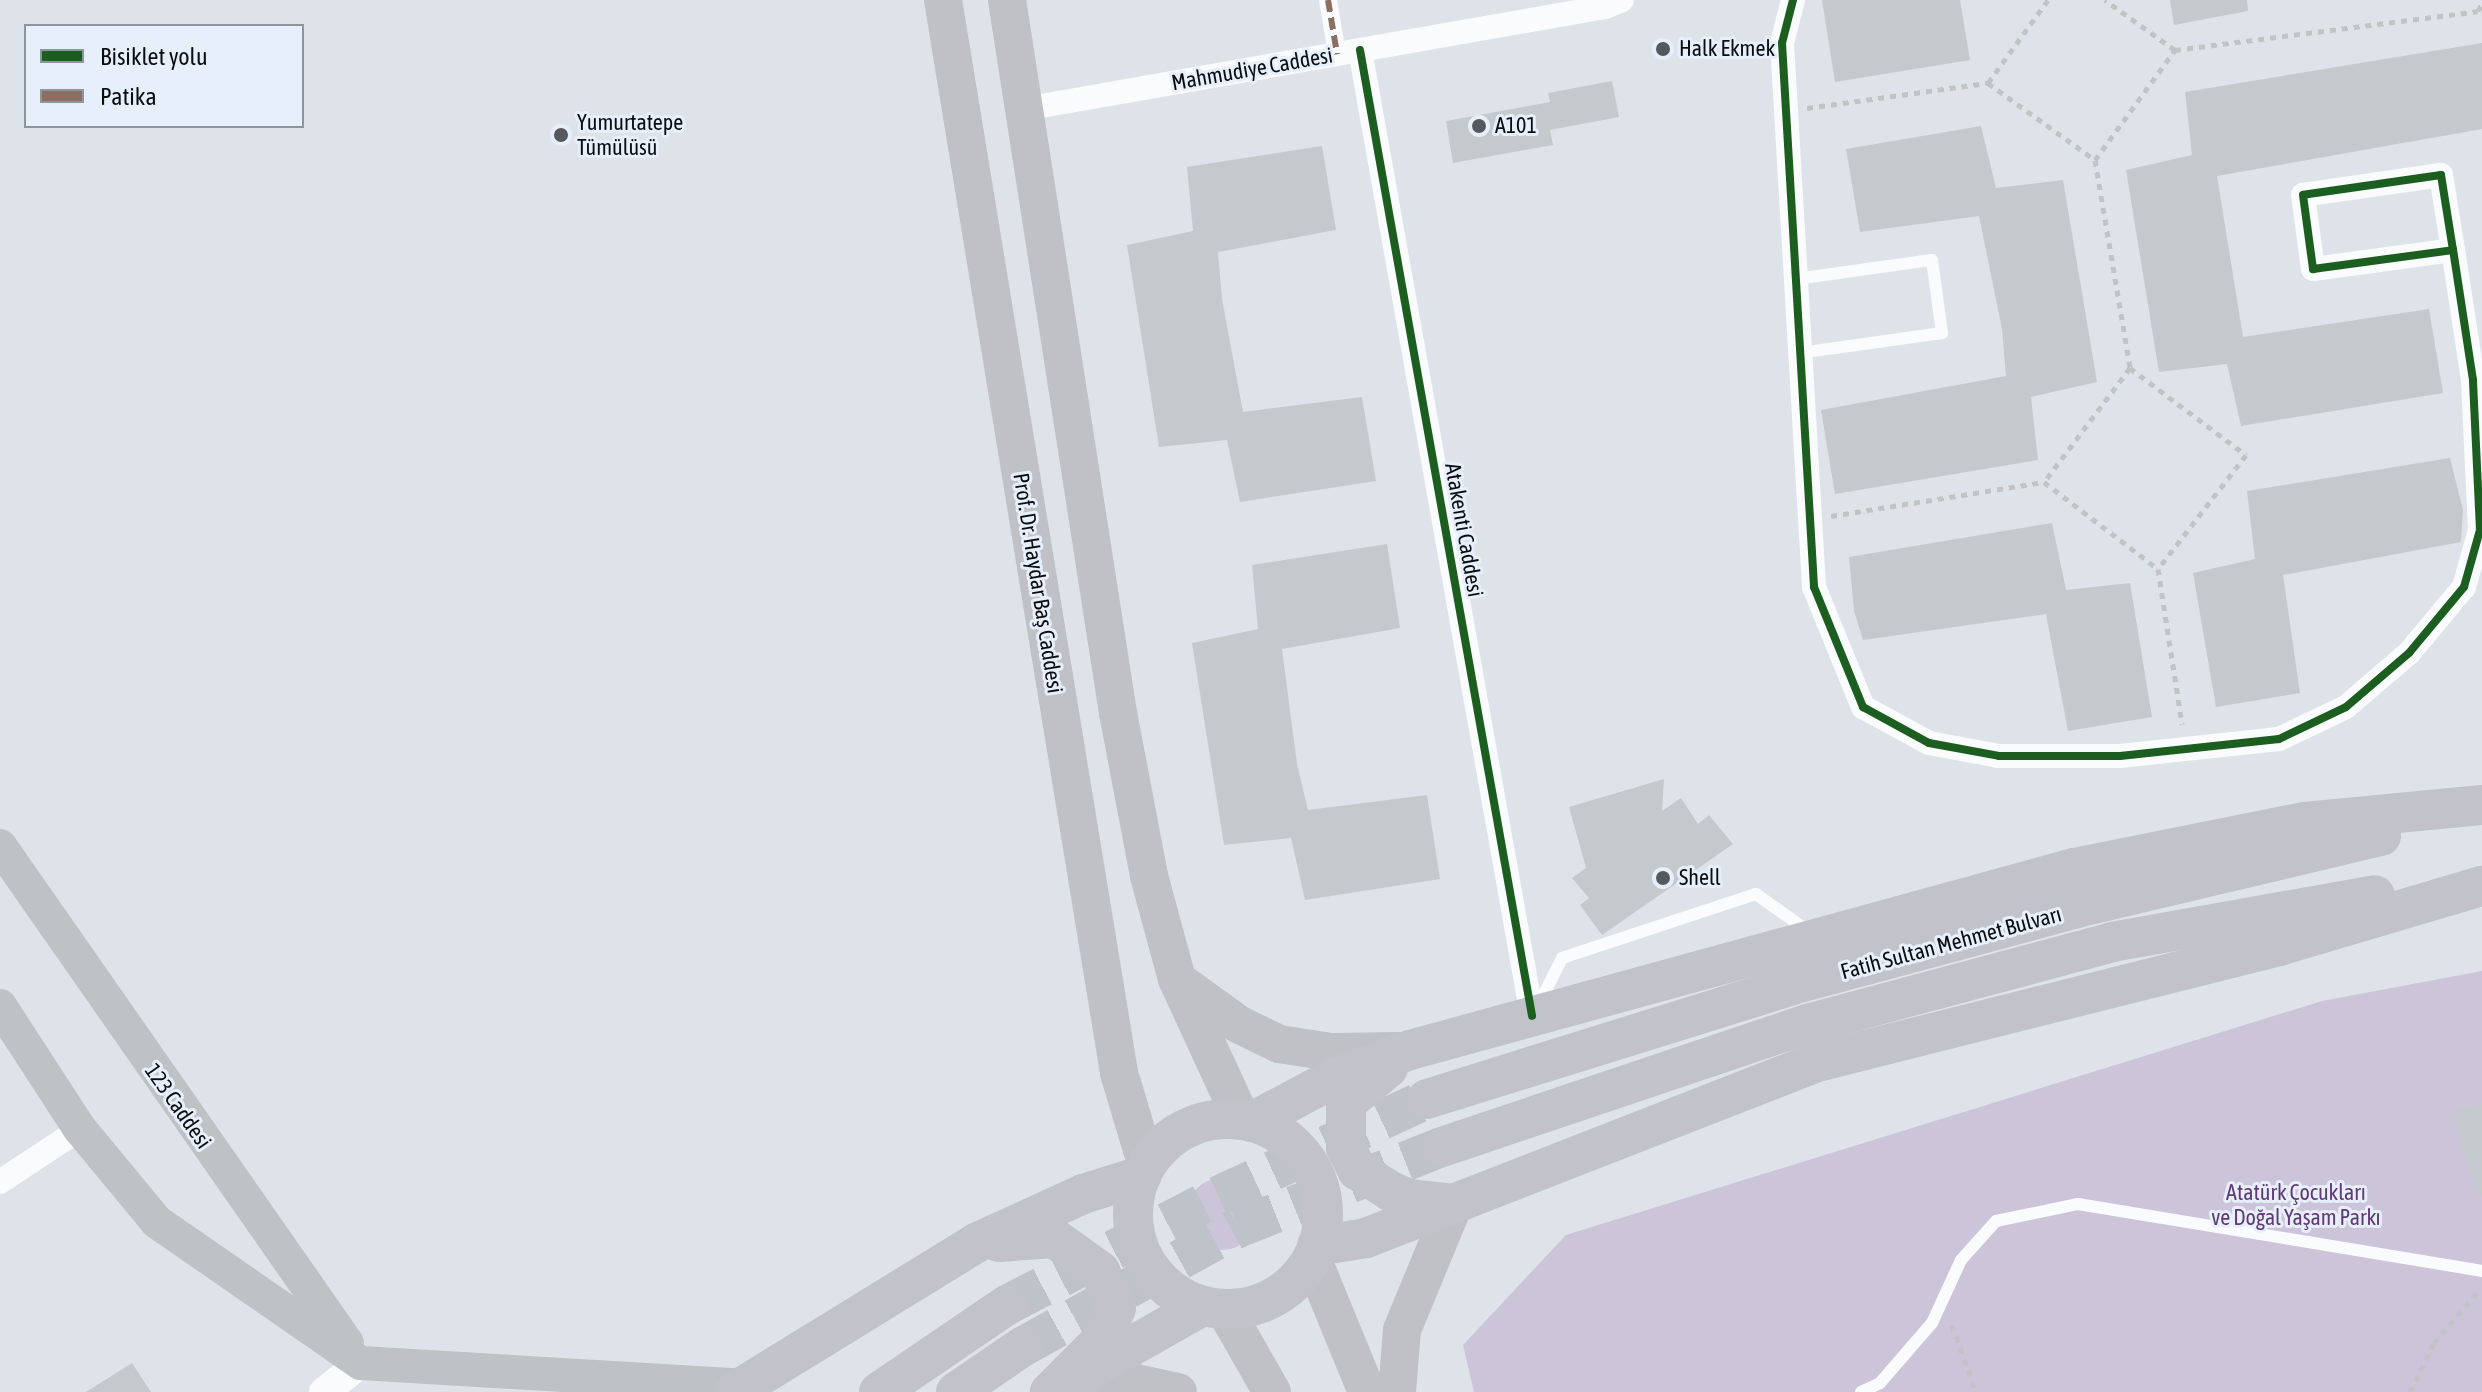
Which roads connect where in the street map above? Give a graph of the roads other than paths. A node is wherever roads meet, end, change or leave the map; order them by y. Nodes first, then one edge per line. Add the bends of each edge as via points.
1 (943, 0) edge
2 (1007, 0) edge
3 (1328, 0) edge
4 (1622, 0) edge
5 (1793, 0) edge
6 (1348, 52) junction
7 (1024, 109) junction
8 (2453, 250) junction
9 (1796, 279) junction
10 (1800, 353) junction
11 (2482, 805) edge
12 (2482, 811) edge
13 (0, 846) edge
14 (2482, 876) edge
15 (2482, 886) edge
16 (1817, 938) junction
17 (1177, 979) junction
18 (0, 1006) edge
19 (1532, 1016) junction
20 (1410, 1050) junction
21 (1427, 1099) tunnel mouth
22 (1247, 1121) junction
23 (80, 1129) junction
24 (1442, 1147) tunnel mouth
25 (1144, 1170) junction
26 (0, 1182) edge
27 (1454, 1204) junction
28 (976, 1243) junction
29 (1314, 1252) junction
30 (2482, 1271) edge
31 (1007, 1305) tunnel mouth
32 (1213, 1307) junction
33 (1022, 1347) tunnel mouth
34 (361, 1363) junction
35 (738, 1389) edge
36 (324, 1392) edge
37 (879, 1392) edge
38 (956, 1392) edge
39 (1051, 1392) edge
40 (1064, 1392) edge
41 (1178, 1392) edge
42 (1272, 1392) edge
43 (1367, 1392) edge
44 (1397, 1392) edge
45 (1861, 1392) edge

1 - 25 main road, Prof. Dr. Haydar Baş Caddesi via 1119,1073
2 - 7 main road
3 - 6 street
4 - 6 street, Mahmudiye Caddesi
5 - 9 street via 1782,43
6 - 7 street, Mahmudiye Caddesi
6 - 19 street, Atakenti Caddesi
7 - 17 main road via 1118,713 1149,876
8 - 8 street via 2441,175 2303,195 2313,269
8 - 10 street via 2473,380 2480,530 2464,587 2409,653 2346,707 2279,739 2120,756 1999,756 1929,743 1863,707 1814,587
9 - 10 street
9 - 10 lane via 1932,260 1942,333
11 - 16 highway via 2305,822 2120,859
12 - 21 highway, Fatih Sultan Mehmet Bulvarı via 2093,904 1792,985
13 - 34 main road, 123 Caddesi
14 - 24 highway, Fatih Sultan Mehmet Bulvarı via 2112,942 1807,1024
15 - 27 highway via 2279,946 1821,1061
16 - 19 highway
16 - 19 lane via 1756,894 1562,958
17 - 20 main road via 1238,1024 1279,1044 1331,1052
17 - 22 main road
18 - 23 main road
19 - 20 highway
20 - 22 highway via 1334,1078
20 - 27 highway via 1346,1103 1346,1148 1357,1170 1390,1191
22 - 25 highway via 1192,1125 1166,1141
22 - 29 highway via 1278,1133 1300,1151 1315,1175 1323,1203
23 - 26 street
23 - 34 main road via 157,1222
25 - 28 highway
25 - 32 highway via 1132,1219 1138,1248 1153,1273 1175,1293
27 - 29 highway
27 - 44 main road via 1402,1330
28 - 35 highway
28 - 39 highway via 1054,1238 1100,1271 1116,1308 1102,1340
29 - 32 highway via 1292,1284 1265,1301
29 - 43 main road
30 - 45 lane via 2078,1204 1996,1221 1961,1260 1932,1323 1880,1383
31 - 37 highway
32 - 39 highway
32 - 42 main road
33 - 38 highway
34 - 35 main road
34 - 36 street
40 - 41 main road via 1132,1382

